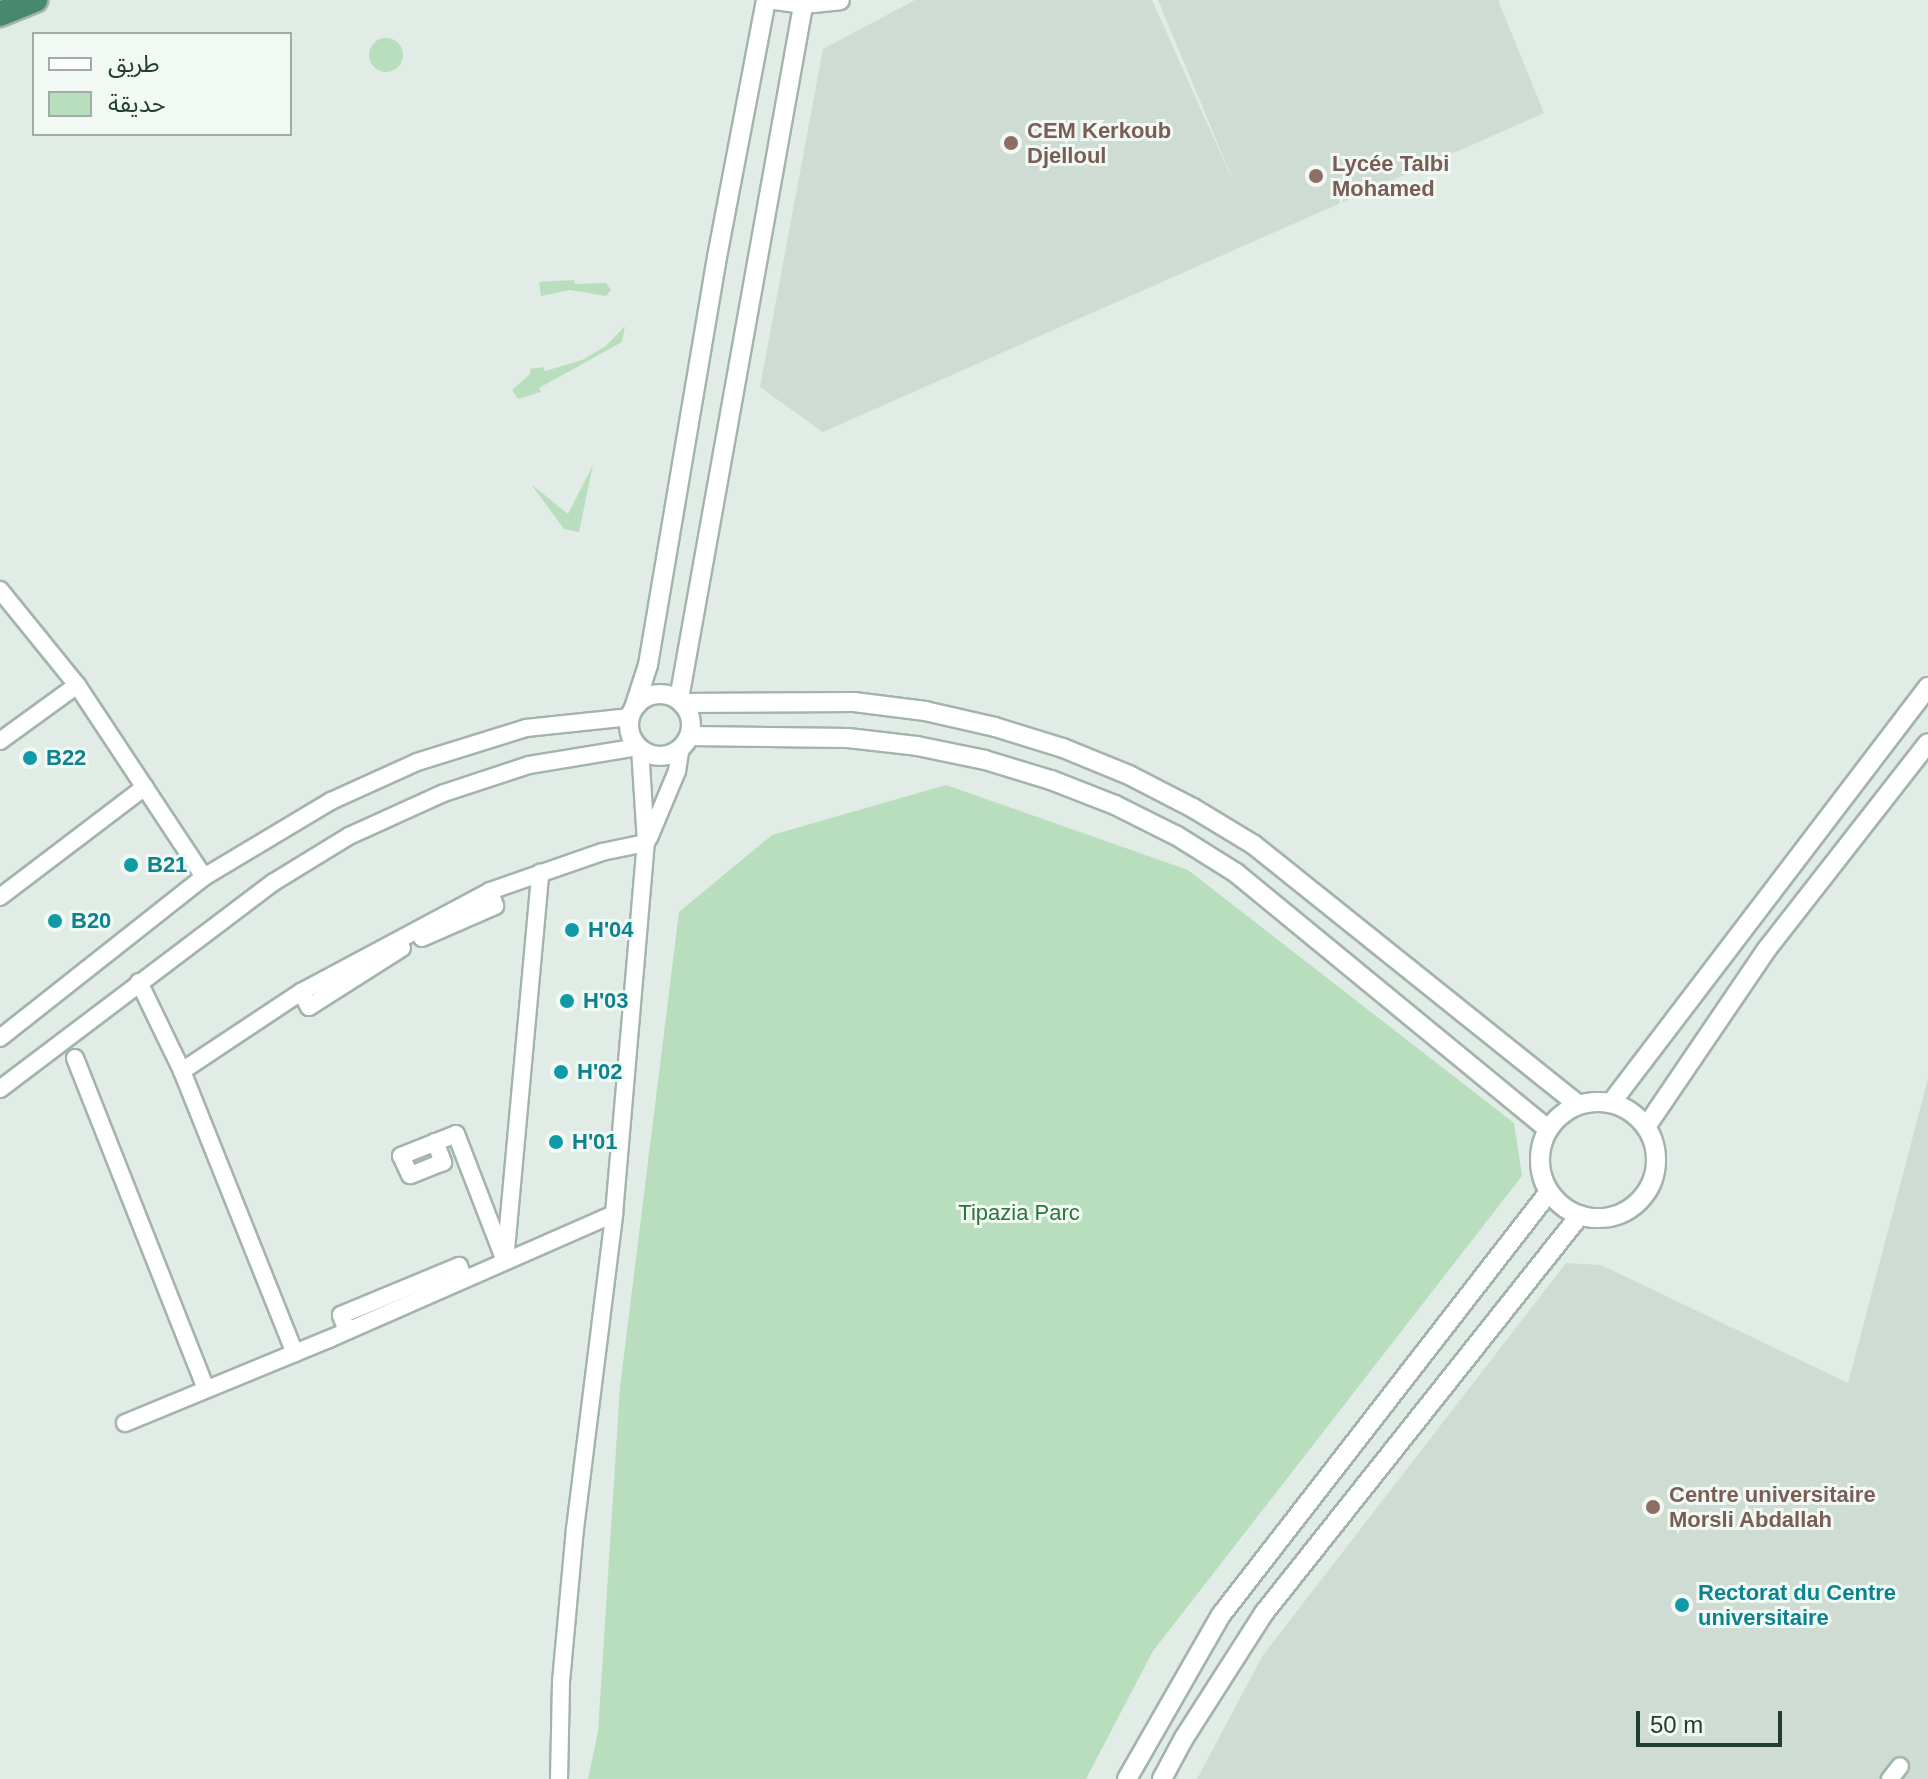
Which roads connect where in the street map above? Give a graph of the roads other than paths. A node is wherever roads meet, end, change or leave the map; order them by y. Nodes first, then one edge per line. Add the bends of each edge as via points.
1 (35, 0) edge
2 (766, 0) edge
3 (775, 0) edge
4 (840, 0) edge
5 (804, 2) edge
6 (0, 14) edge
7 (4, 602) edge
8 (77, 685) junction
9 (1928, 687) edge
10 (681, 701) junction
11 (632, 713) junction
12 (0, 741) edge
13 (685, 742) junction
14 (1928, 743) edge
15 (639, 747) junction
16 (145, 787) junction
17 (646, 843) junction
18 (540, 873) junction
19 (204, 877) junction
20 (0, 897) edge
21 (139, 982) junction
22 (0, 1038) edge
23 (75, 1058) dead end
24 (182, 1071) junction
25 (0, 1089) edge
26 (1611, 1103) junction
27 (1578, 1105) junction
28 (1646, 1127) junction
29 (1548, 1129) junction
30 (435, 1142) dead end
31 (1549, 1192) junction
32 (614, 1214) junction
33 (1580, 1215) junction
34 (505, 1261) junction
35 (295, 1353) junction
36 (206, 1389) junction
37 (125, 1423) dead end
38 (559, 1779) edge
39 (1127, 1779) edge
40 (1162, 1779) edge

1 - 6 highway
2 - 11 street via 648,665
3 - 5 street
4 - 5 street
5 - 10 street
7 - 8 street
8 - 12 street
8 - 16 street
9 - 26 street
10 - 11 street via 650,695
10 - 13 street via 691,719
10 - 27 street via 854,702 925,711 1063,748 1129,775 1254,845
11 - 15 street via 632,738
11 - 19 street via 526,728 417,762 331,801
13 - 15 street via 665,755
13 - 17 street
13 - 29 street via 848,738 917,746 998,764 1115,805 1236,873
14 - 28 street via 1767,949
15 - 17 street
15 - 21 street via 529,765 444,793 349,836 274,882
16 - 19 street
16 - 20 street
17 - 18 street
17 - 32 street
18 - 24 street via 490,891 495,906 390,954 309,1007 301,992
18 - 34 street
19 - 22 street
21 - 24 street
21 - 25 street
23 - 36 street
24 - 35 street
26 - 27 street
26 - 28 street
27 - 29 street
28 - 33 street via 1656,1161 1644,1194 1615,1215
29 - 31 street via 1539,1158
30 - 34 street via 456,1134
31 - 33 street
31 - 39 street via 1221,1615
32 - 34 street
32 - 38 street via 575,1529 561,1682
33 - 40 street via 1264,1613
34 - 35 street via 464,1279 459,1266 341,1315 347,1331
35 - 36 street
36 - 37 street

